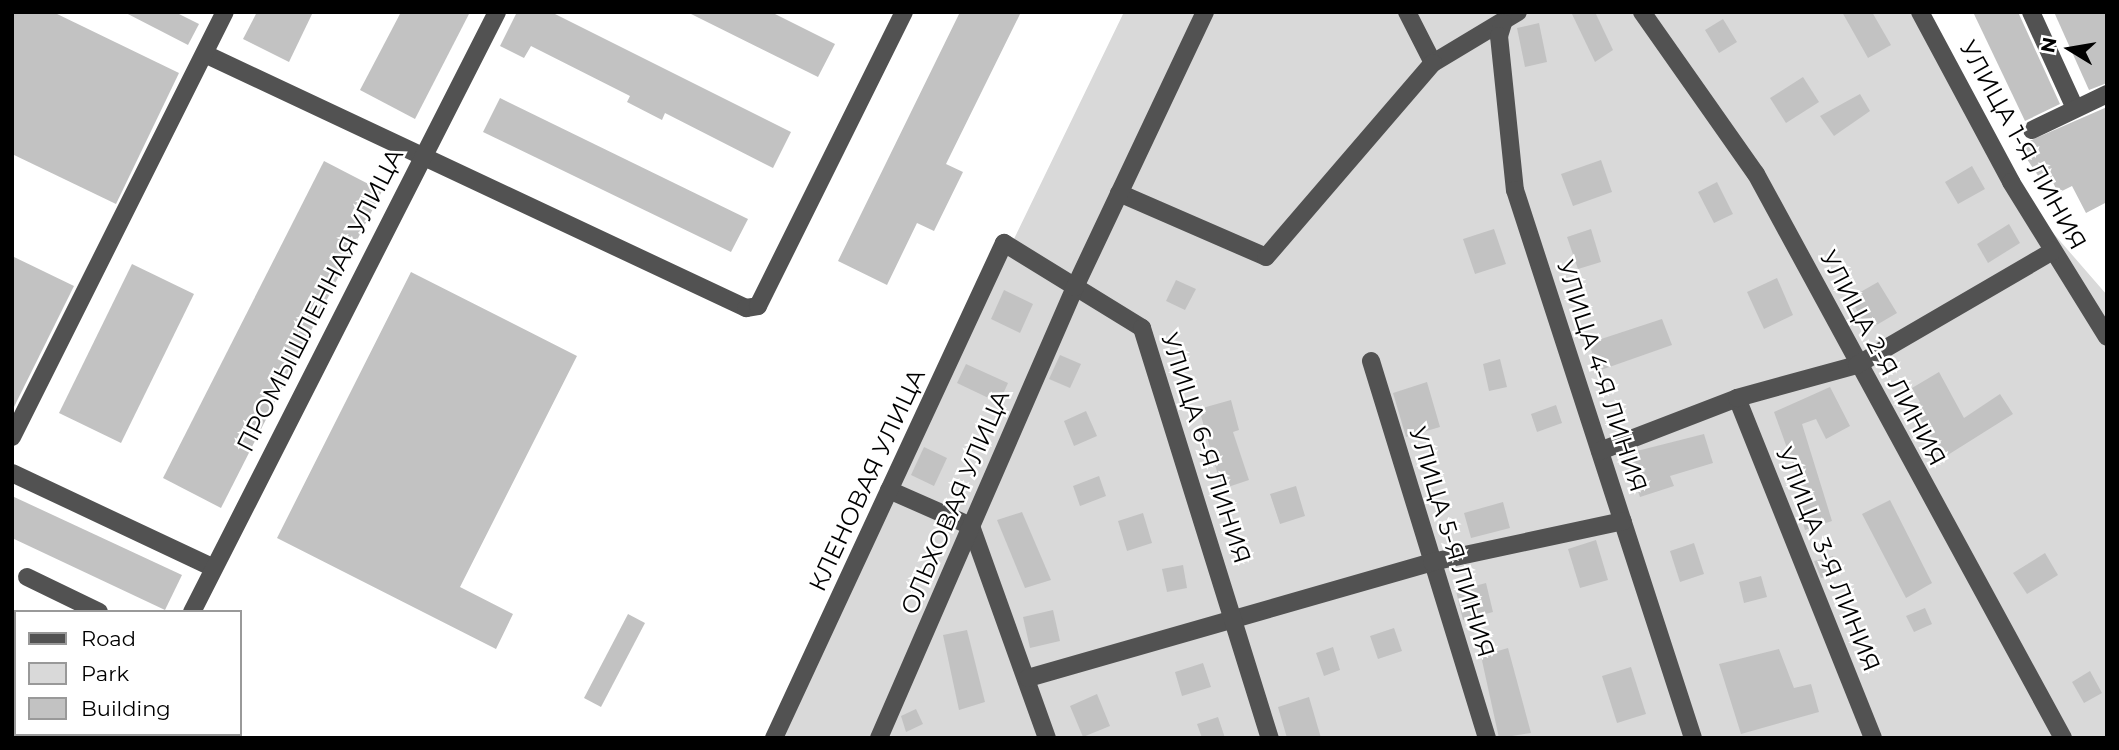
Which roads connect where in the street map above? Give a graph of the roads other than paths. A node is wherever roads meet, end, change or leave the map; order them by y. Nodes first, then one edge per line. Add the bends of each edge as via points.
1 (226, 12) edge
2 (497, 12) edge
3 (904, 12) edge
4 (1205, 12) edge
5 (1407, 12) edge
6 (1642, 12) edge
7 (1920, 12) edge
8 (2031, 12) edge
9 (1511, 18) edge
10 (205, 54) junction
11 (1433, 63) junction
12 (2107, 94) edge
13 (2075, 108) junction
14 (2032, 130) dead end
15 (421, 156) junction
16 (1119, 193) junction
17 (1004, 243) joint
18 (2053, 251) junction
19 (1075, 287) junction
20 (2107, 337) edge
21 (1371, 361) dead end
22 (1857, 365) junction
23 (1737, 398) junction
24 (12, 437) edge
25 (1600, 451) junction
26 (12, 472) edge
27 (889, 490) junction
28 (1623, 521) junction
29 (971, 526) junction
30 (1433, 562) junction
31 (210, 566) junction
32 (27, 577) dead end
33 (95, 610) edge
34 (193, 610) edge
35 (1234, 618) junction
36 (1028, 678) junction
37 (774, 738) edge
38 (879, 738) edge
39 (1047, 738) edge
40 (1270, 738) edge
41 (1487, 738) edge
42 (1693, 738) edge
43 (1873, 738) edge
44 (2063, 738) edge

1 - 10 street
2 - 15 street, ПРОМЫШЛЕННАЯ УЛИЦА
3 - 15 street via 758,306 746,308
4 - 16 street, ОЛЬХОВАЯ УЛИЦА
5 - 11 street
6 - 22 street, УЛИЦА 2-Я ЛИНИЯ via 1756,174
7 - 18 street, УЛИЦА 1-Я ЛИНИЯ
8 - 13 street
9 - 11 street
9 - 25 street, УЛИЦА 4-Я ЛИНИЯ via 1499,36 1516,190
10 - 15 street
10 - 24 street
11 - 16 street via 1266,257
12 - 13 street
13 - 14 street
15 - 31 street, ПРОМЫШЛЕННАЯ УЛИЦА
16 - 19 street, ОЛЬХОВАЯ УЛИЦА
17 - 19 street, УЛИЦА 6-Я ЛИНИЯ
17 - 27 street, КЛЕНОВАЯ УЛИЦА
18 - 20 street, УЛИЦА 1-Я ЛИНИЯ
18 - 22 street
19 - 29 street, ОЛЬХОВАЯ УЛИЦА
19 - 35 street, УЛИЦА 6-Я ЛИНИЯ via 1142,328
21 - 30 street, УЛИЦА 5-Я ЛИНИЯ
22 - 23 street
22 - 44 street, УЛИЦА 2-Я ЛИНИЯ
23 - 25 street
23 - 43 street, УЛИЦА 3-Я ЛИНИЯ
25 - 28 street, УЛИЦА 4-Я ЛИНИЯ
26 - 31 street
27 - 29 street
27 - 37 street, КЛЕНОВАЯ УЛИЦА
28 - 30 street
28 - 42 street, УЛИЦА 4-Я ЛИНИЯ
29 - 36 street
29 - 38 street, ОЛЬХОВАЯ УЛИЦА
30 - 35 street
30 - 41 street, УЛИЦА 5-Я ЛИНИЯ
31 - 34 street, ПРОМЫШЛЕННАЯ УЛИЦА
32 - 33 street
35 - 36 street
35 - 40 street, УЛИЦА 6-Я ЛИНИЯ
36 - 39 street

